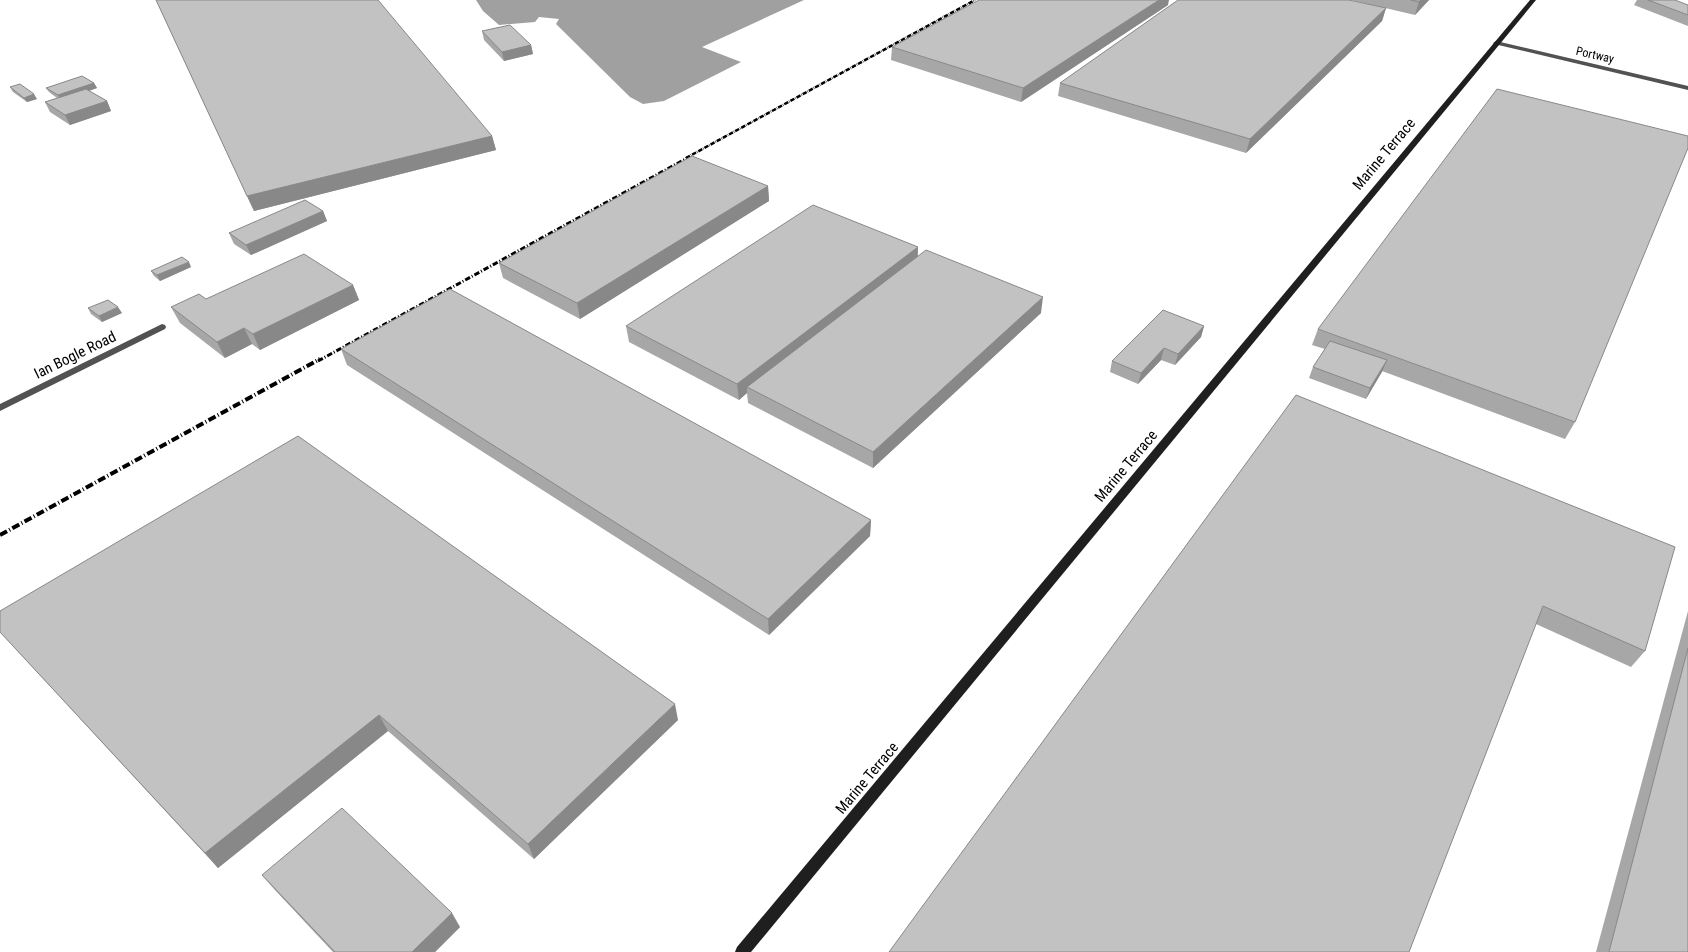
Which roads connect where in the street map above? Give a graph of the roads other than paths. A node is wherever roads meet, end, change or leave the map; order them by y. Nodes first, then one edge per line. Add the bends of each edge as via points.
1 (1533, 0) edge
2 (1496, 43) junction
3 (1688, 88) edge
4 (162, 327) dead end
5 (0, 408) edge
6 (742, 952) edge

1 - 2 main road, Marine Terrace
2 - 3 street, Portway
2 - 6 main road, Marine Terrace
4 - 5 street, Ian Bogle Road

